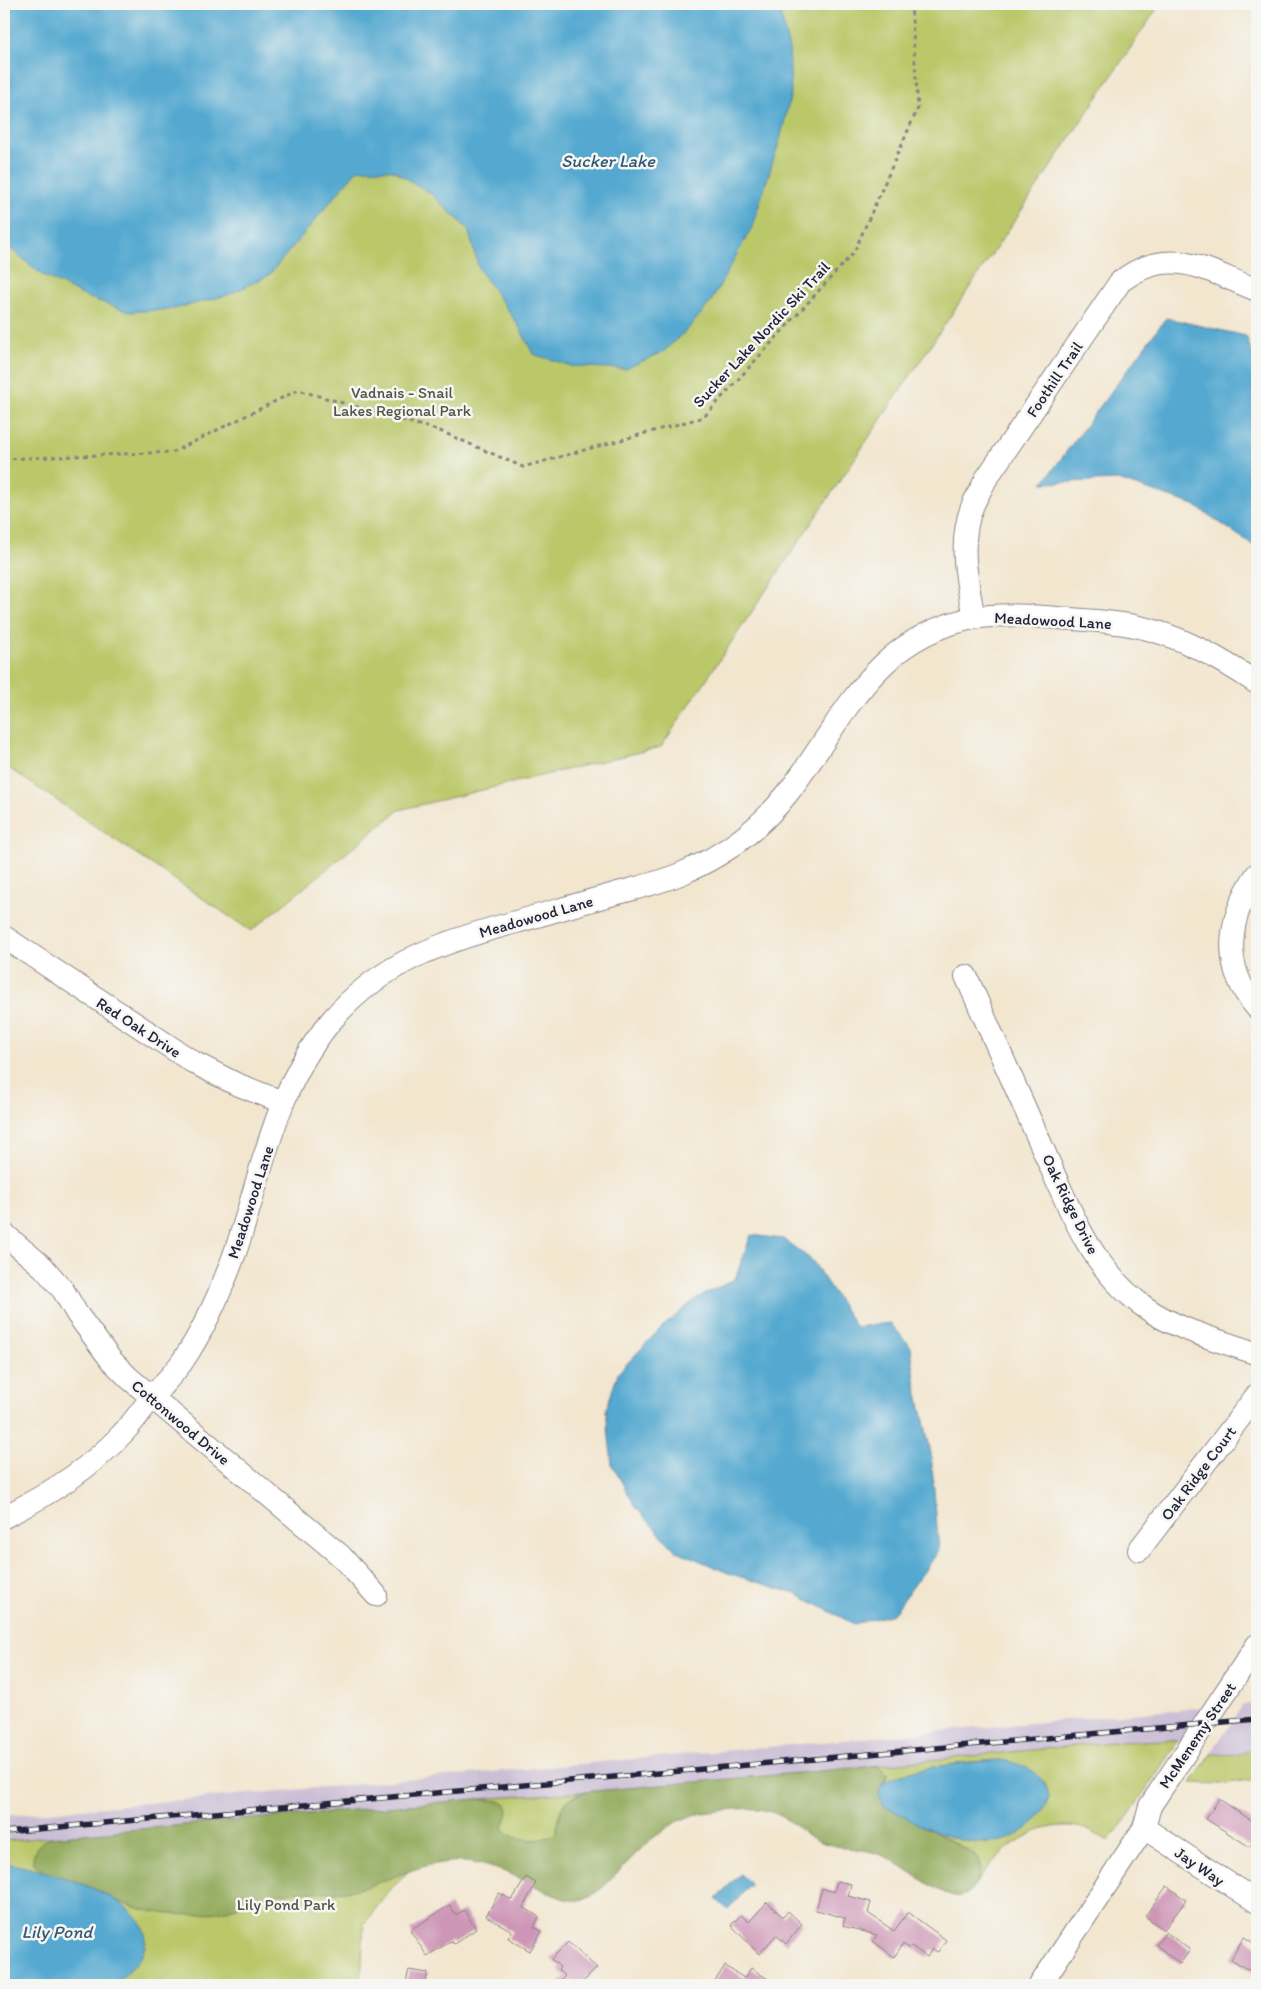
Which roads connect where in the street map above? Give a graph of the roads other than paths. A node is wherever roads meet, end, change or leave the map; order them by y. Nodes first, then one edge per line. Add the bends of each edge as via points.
1 (1257, 290) edge
2 (974, 618) junction
3 (1257, 683) edge
4 (1257, 874) edge
5 (4, 937) edge
6 (966, 976) dead end
7 (1257, 1008) edge
8 (282, 1102) junction
9 (4, 1234) edge
10 (1257, 1354) edge
11 (1257, 1395) edge
12 (151, 1397) junction
13 (4, 1516) edge
14 (1139, 1550) dead end
15 (376, 1595) dead end
16 (1257, 1645) edge
17 (1257, 1673) edge
18 (1144, 1828) junction
19 (1257, 1902) edge
20 (1040, 1985) edge

1 - 2 street, Foothill Trail via 1182,262 1148,265 1120,282 986,479 972,507 964,554
2 - 3 street, Meadowood Lane via 1026,616 1136,626 1194,645
2 - 8 street, Meadowood Lane via 914,641 869,677 788,793 741,840 714,858 678,875 468,935 405,961 376,980 334,1018 308,1052
4 - 7 street via 1244,893 1232,933 1236,972
5 - 8 street, Red Oak Drive via 193,1062
6 - 10 street, Oak Ridge Drive via 1079,1229 1104,1270 1124,1291 1169,1322
8 - 12 street, Meadowood Lane via 221,1290 181,1364
9 - 12 street, Cottonwood Drive via 43,1267 110,1360
11 - 14 street, Oak Ridge Court
12 - 13 street, Meadowood Lane via 121,1436 92,1461 61,1484
12 - 15 street, Cottonwood Drive via 341,1556
16 - 18 street, McMenemy Street via 1150,1806
17 - 18 street, McMenemy Street via 1162,1815
18 - 19 street, Jay Way
18 - 20 street, McMenemy Street

